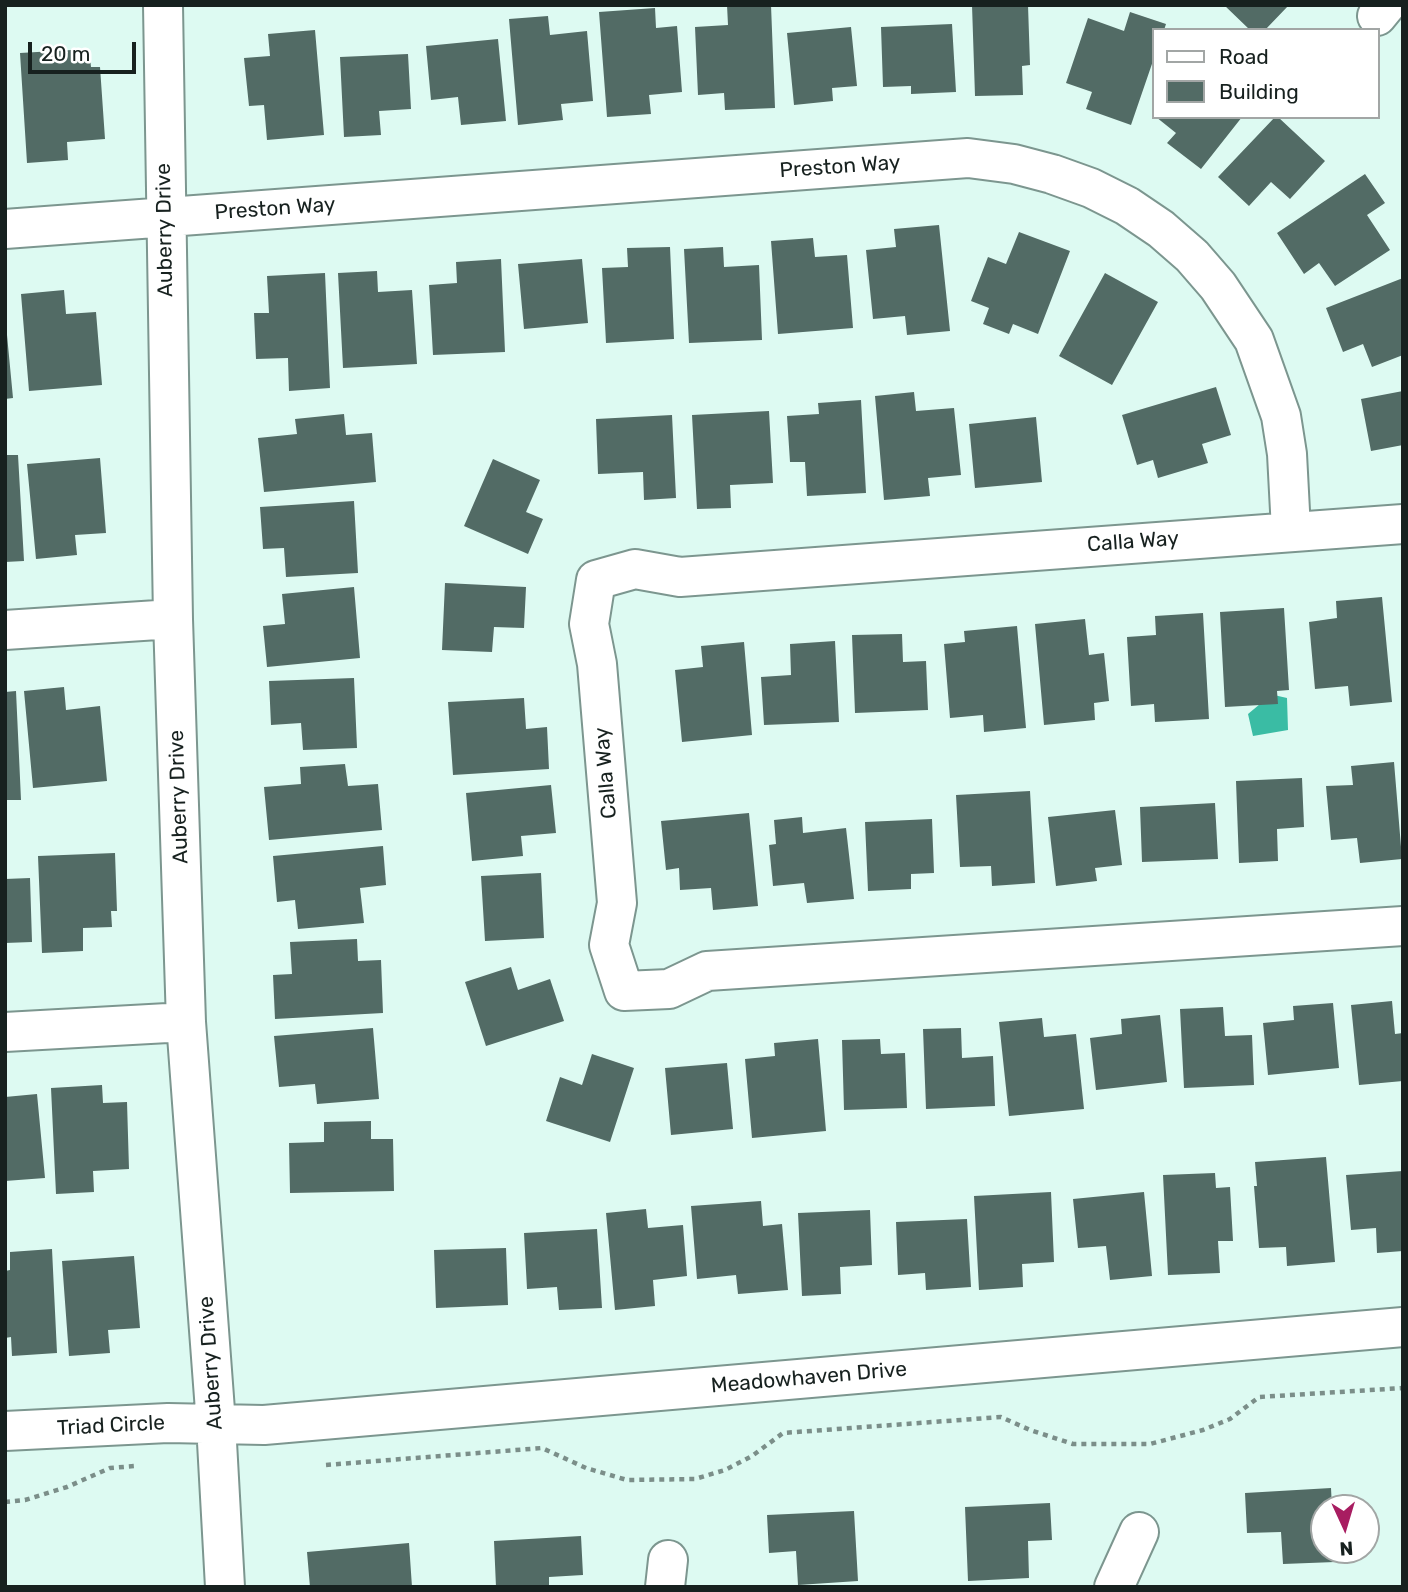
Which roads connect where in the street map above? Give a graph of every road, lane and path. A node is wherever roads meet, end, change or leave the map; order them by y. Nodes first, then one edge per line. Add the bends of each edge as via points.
1 (163, 5) edge
2 (165, 218) junction
3 (5, 229) edge
4 (1403, 524) edge
5 (1291, 530) junction
6 (173, 619) junction
7 (5, 630) edge
8 (1403, 926) edge
9 (186, 1022) junction
10 (5, 1032) edge
11 (1403, 1328) edge
12 (1403, 1388) edge
13 (216, 1424) junction
14 (5, 1431) edge
15 (146, 1464) dead end
16 (326, 1465) dead end
17 (5, 1502) edge
18 (1139, 1532) dead end
19 (225, 1587) edge
20 (1114, 1587) edge

1 - 2 street, Auberry Drive
2 - 3 street, Preston Way
2 - 5 street, Preston Way via 968,158 1052,174 1127,206 1161,229 1218,286 1241,320 1254,340 1281,416
2 - 6 street, Auberry Drive
4 - 5 street, Calla Way
5 - 8 street, Calla Way via 680,577 635,569 596,580 589,624 597,664 617,903 609,945 624,991 669,989 707,971
6 - 7 street
6 - 9 street, Auberry Drive
9 - 10 street
9 - 13 street, Auberry Drive
11 - 13 street, Meadowhaven Drive via 278,1423
12 - 16 path via 1259,1397 1230,1419 1150,1444 1073,1444 1001,1417 783,1433 725,1471 695,1479 626,1480 542,1448
13 - 14 street, Triad Circle
13 - 19 street, Auberry Drive
15 - 17 path via 110,1468 67,1487
18 - 20 street

